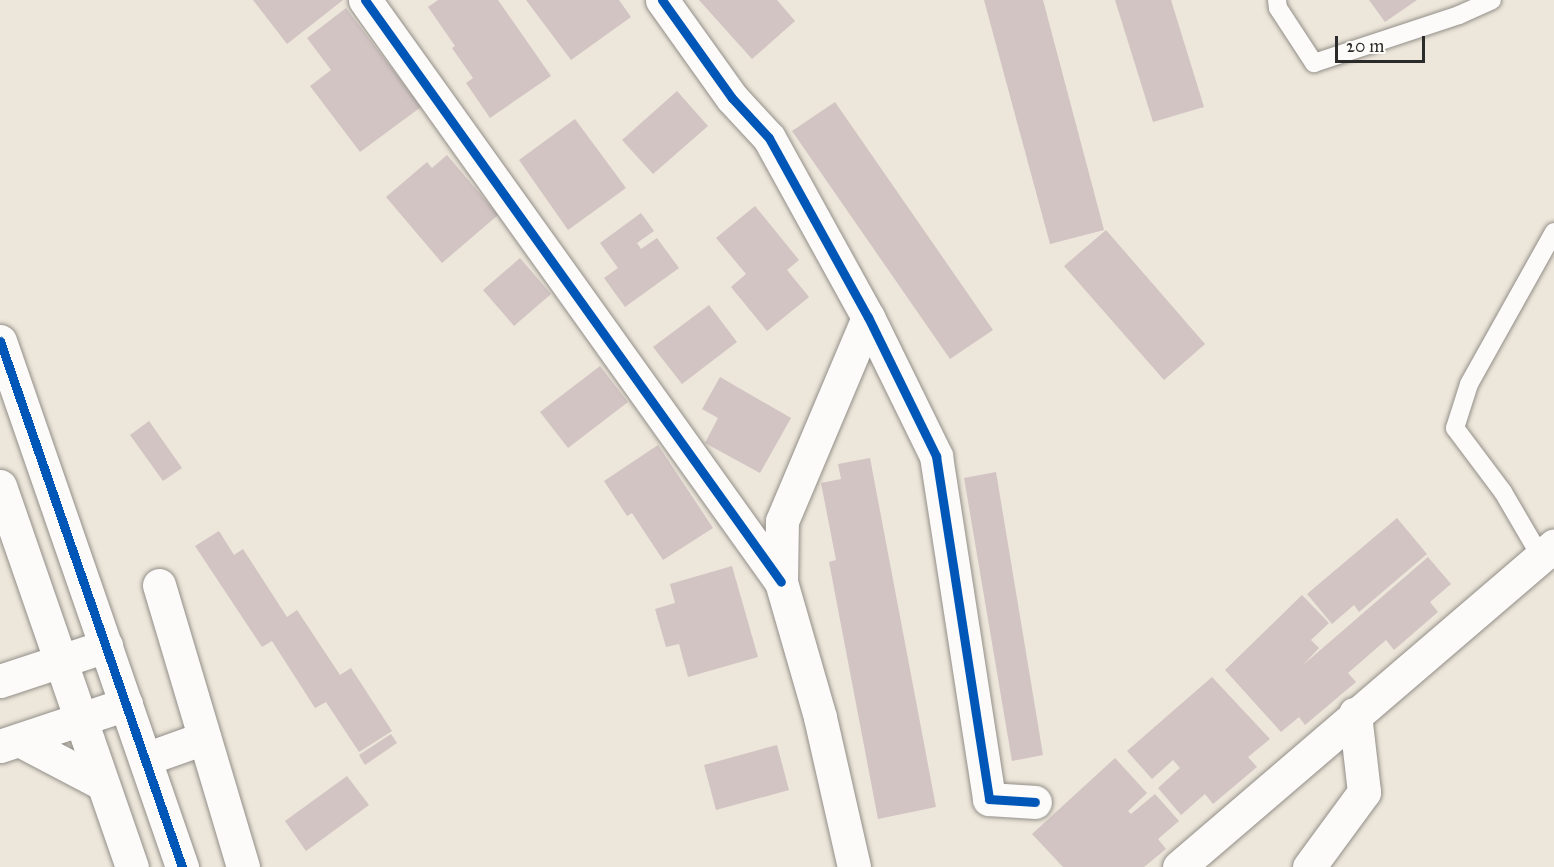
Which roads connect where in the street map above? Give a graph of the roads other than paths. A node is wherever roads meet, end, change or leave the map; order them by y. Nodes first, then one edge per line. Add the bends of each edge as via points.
1 (365, 0) edge
2 (662, 0) edge
3 (1277, 0) edge
4 (1492, 0) edge
5 (1554, 232) edge
6 (868, 317) junction
7 (0, 342) edge
8 (0, 486) edge
9 (1547, 552) edge
10 (781, 582) junction
11 (159, 585) dead end
12 (106, 646) junction
13 (59, 660) junction
14 (0, 681) edge
15 (126, 704) junction
16 (1355, 714) junction
17 (80, 720) junction
18 (204, 738) junction
19 (6, 741) edge
20 (145, 759) junction
21 (101, 783) junction
22 (1035, 802) dead end
23 (132, 867) edge
24 (182, 867) edge
25 (243, 867) edge
26 (854, 867) edge
27 (1179, 867) edge
28 (1309, 867) edge

1 - 10 street
2 - 6 street via 732,98 769,138
3 - 4 lane via 1278,8 1314,63 1459,15
5 - 9 lane via 1469,384 1455,428
6 - 10 street via 782,521
6 - 22 street via 936,456 989,799
7 - 12 street
8 - 13 street
9 - 16 street
10 - 26 street via 820,717
11 - 18 street
12 - 13 street
12 - 15 street
13 - 14 street
13 - 17 street
15 - 17 street
15 - 20 street
16 - 27 street
16 - 28 street via 1364,792
17 - 19 street
17 - 21 street
18 - 20 street
18 - 25 street
19 - 21 street
20 - 24 street
21 - 23 street

